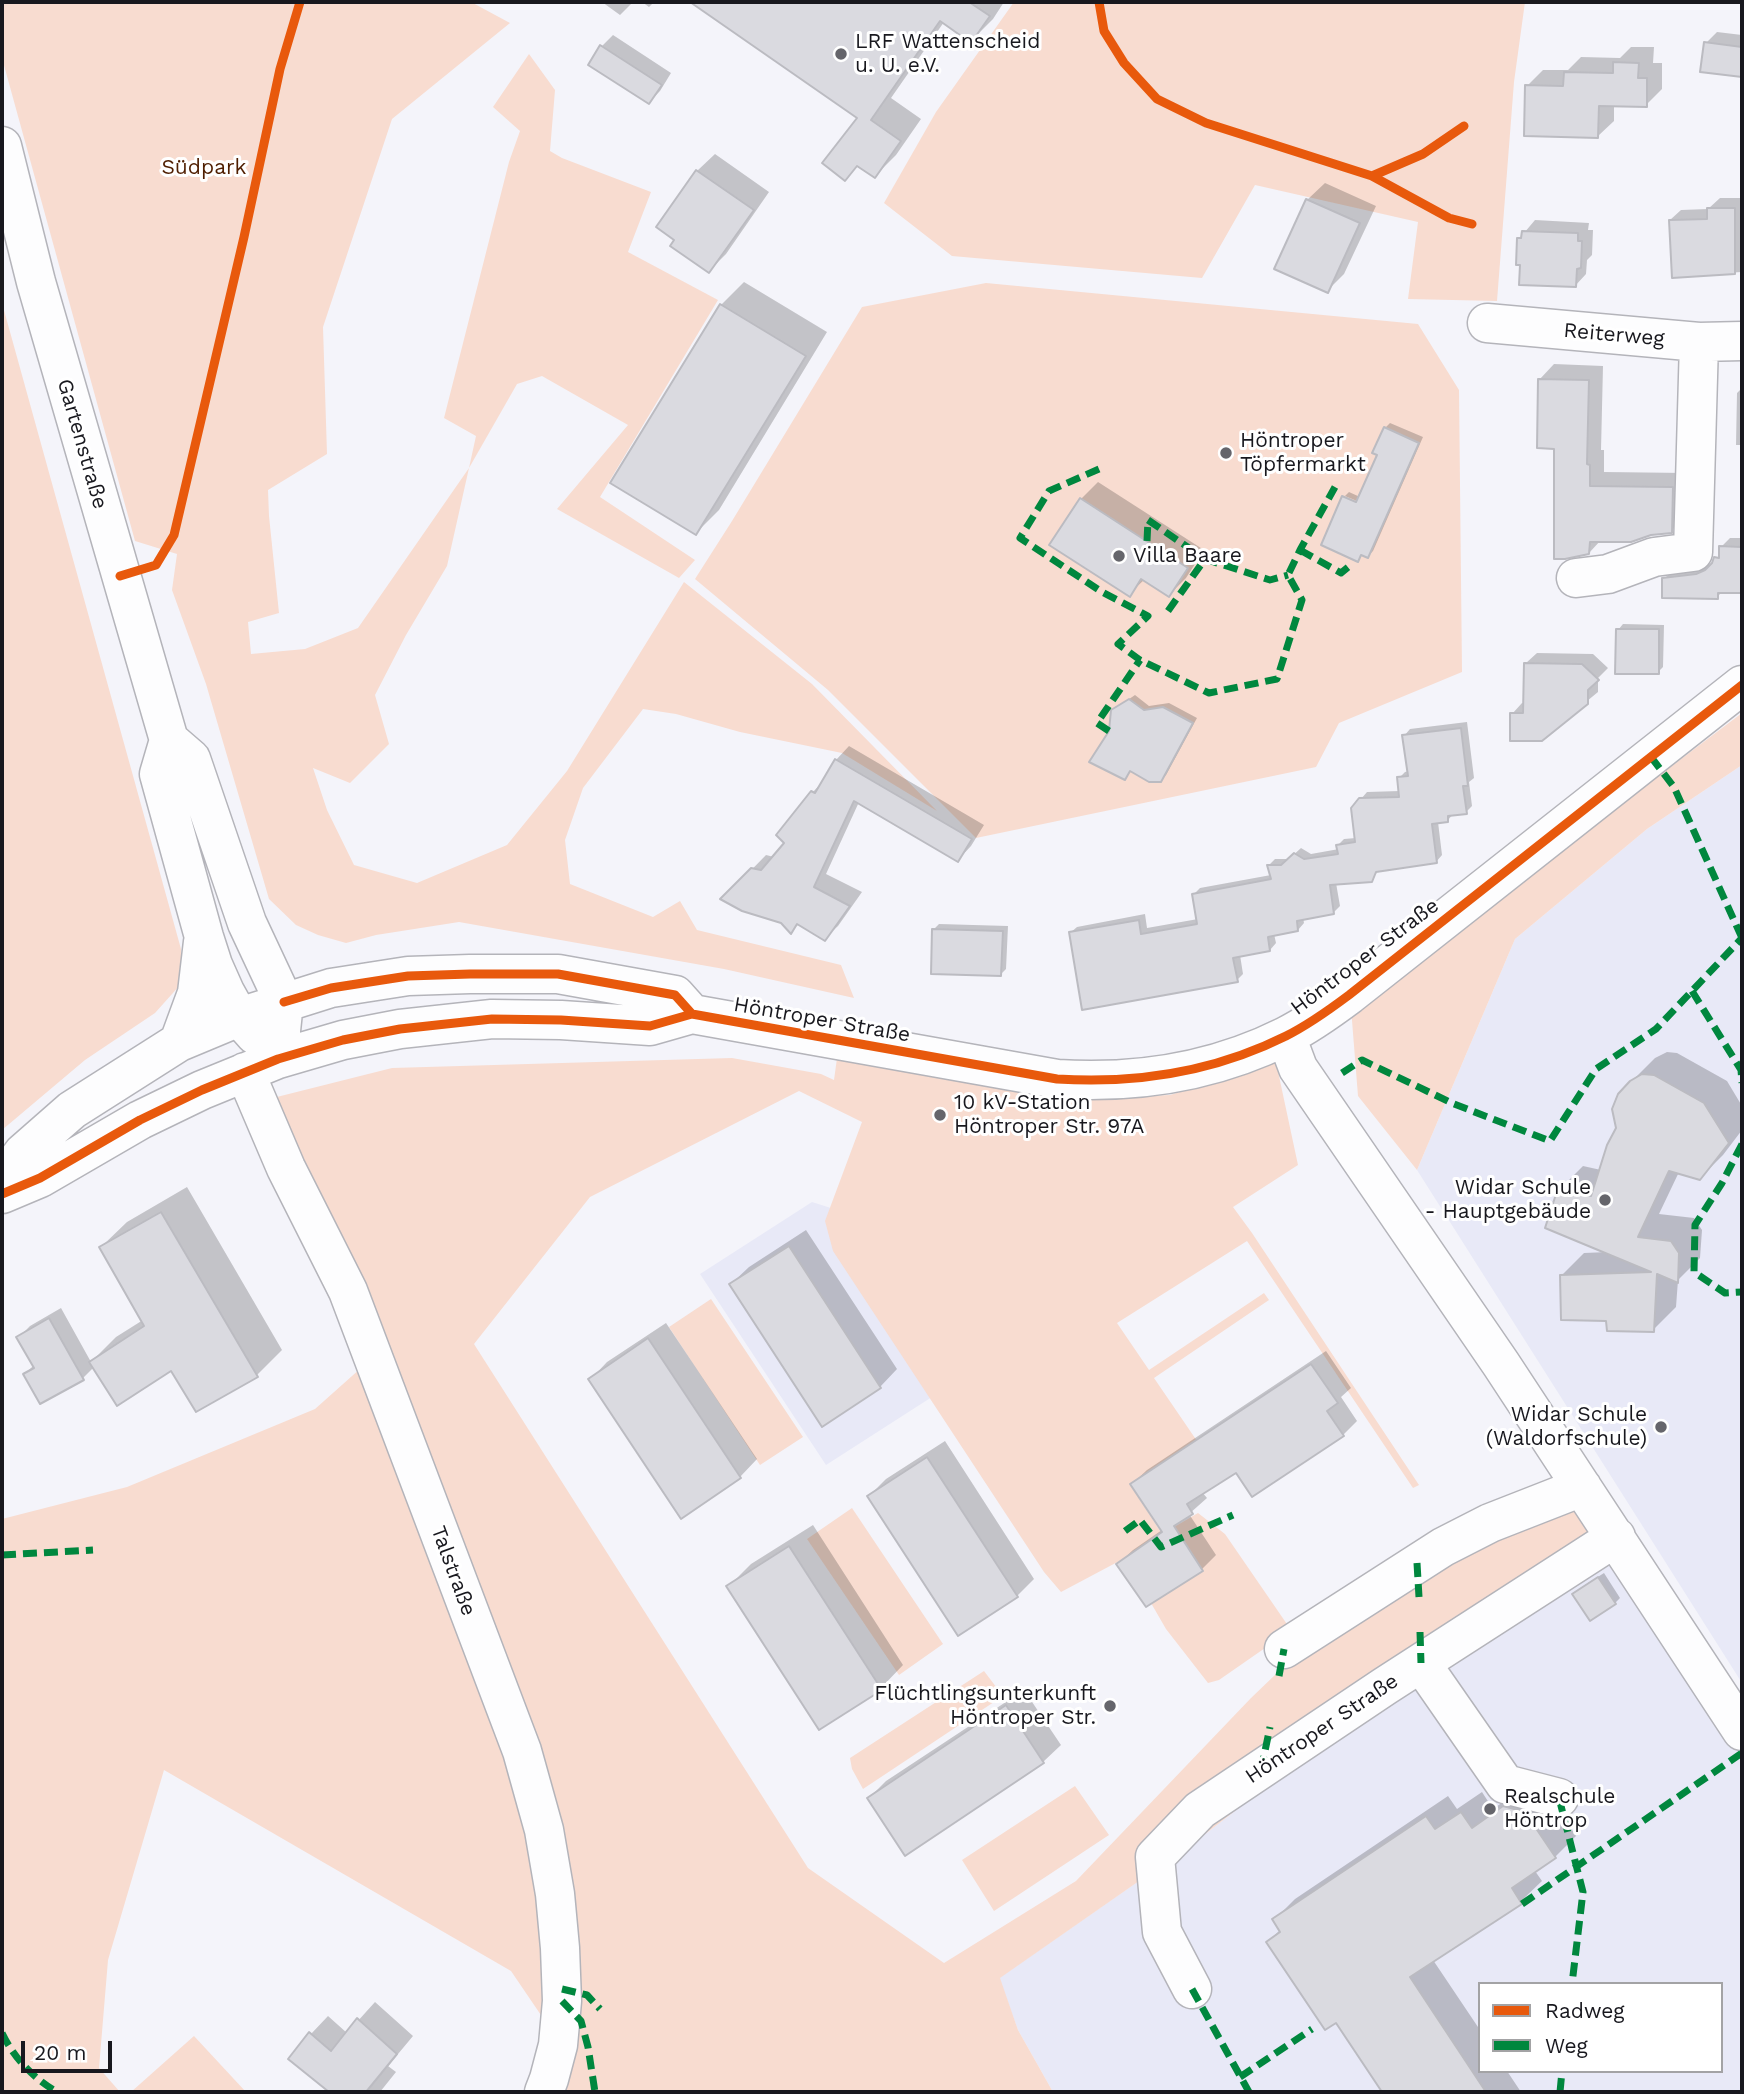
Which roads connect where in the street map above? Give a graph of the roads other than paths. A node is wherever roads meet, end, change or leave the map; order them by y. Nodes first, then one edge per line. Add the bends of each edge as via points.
1 (2, 146) edge
2 (1487, 323) dead end
3 (1742, 341) edge
4 (1699, 342) junction
5 (1576, 578) dead end
6 (1742, 685) edge
7 (169, 740) junction
8 (204, 937) junction
9 (284, 1002) junction
10 (692, 1014) junction
11 (239, 1017) junction
12 (1286, 1036) junction
13 (180, 1042) junction
14 (261, 1065) junction
15 (2, 1181) edge
16 (2, 1194) edge
17 (1582, 1487) junction
18 (1616, 1537) junction
19 (1284, 1648) dead end
20 (1421, 1662) junction
21 (1742, 1731) edge
22 (1559, 1798) dead end
23 (1192, 1989) dead end
24 (544, 2092) edge

1 - 7 street, Gartenstraße via 36,282
2 - 4 street, Reiterweg
3 - 4 street, Reiterweg
4 - 5 street via 1693,552 1654,557 1608,574
6 - 12 street, Höntroper Straße via 1349,995
7 - 8 street via 159,774
7 - 9 street, Gartenstraße via 191,759 247,923
8 - 11 street
8 - 13 street via 197,993
9 - 10 street, Höntroper Straße via 331,988 408,976 558,974 675,995
9 - 11 street, Höntroper Straße
9 - 14 street
10 - 12 street, Höntroper Straße via 1057,1079 1091,1081 1185,1071 1222,1062
10 - 14 street, Höntroper Straße via 650,1026 492,1019 343,1040
11 - 13 street, Höntroper Straße
11 - 14 street
12 - 17 street, Höntroper Straße via 1298,1068
13 - 15 street, Höntroper Straße via 72,1110 23,1153
14 - 16 street, Höntroper Straße via 140,1120 40,1178
14 - 24 street, Talstraße via 286,1168 348,1291 522,1751 544,1830 555,1894 562,2001 558,2045
17 - 18 street, Höntroper Straße
17 - 19 street via 1443,1547
18 - 20 street, Höntroper Straße
18 - 21 street, Höntroper Straße
20 - 22 street via 1505,1784
20 - 23 street, Höntroper Straße via 1200,1810 1155,1857 1162,1932

